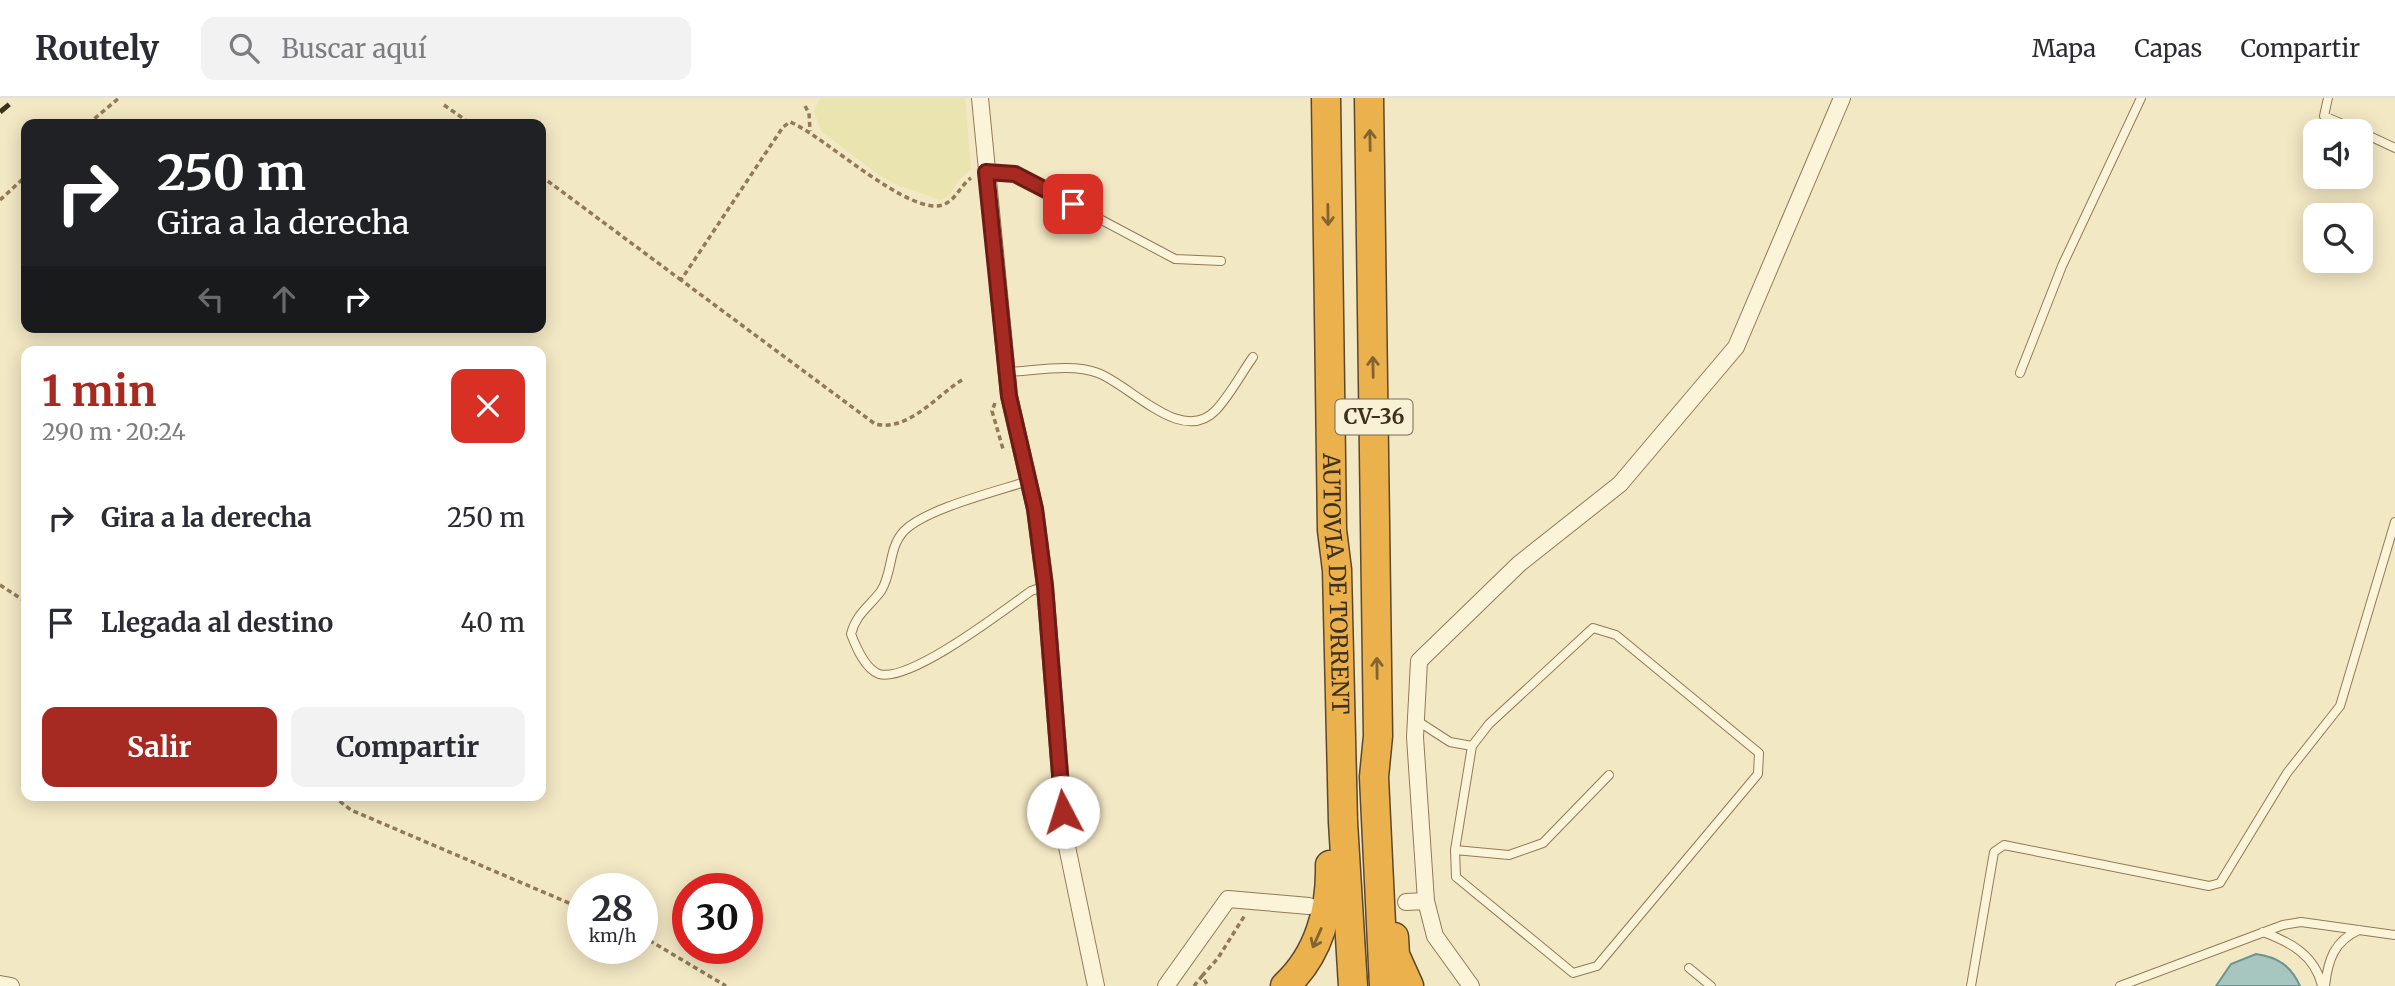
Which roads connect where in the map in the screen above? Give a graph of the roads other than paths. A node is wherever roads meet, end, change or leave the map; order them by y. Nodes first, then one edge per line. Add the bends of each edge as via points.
1 (980, 98) edge
2 (1326, 98) edge
3 (1369, 98) edge
4 (1842, 98) edge
5 (2141, 98) edge
6 (2328, 98) edge
7 (2331, 119) edge
8 (2373, 138) edge
9 (2395, 148) edge
10 (986, 172) junction
11 (1221, 261) dead end
12 (1253, 357) dead end
13 (1007, 372) junction
14 (2020, 373) dead end
15 (1028, 481) junction
16 (2395, 522) edge
17 (1332, 530) junction
18 (1045, 586) junction
19 (1416, 720) junction
20 (1378, 737) junction
21 (1472, 746) junction
22 (1609, 775) dead end
23 (1455, 850) junction
24 (1426, 901) junction
25 (1406, 902) dead end
26 (1309, 906) dead end
27 (2360, 930) junction
28 (2262, 932) junction
29 (2395, 935) edge
30 (1689, 968) dead end
31 (0, 984) edge
32 (11, 986) edge
33 (1096, 986) edge
34 (1166, 986) edge
35 (1285, 986) edge
36 (1353, 986) edge
37 (1384, 986) edge
38 (1409, 986) edge
39 (1471, 986) edge
40 (1711, 986) edge
41 (1971, 986) edge
42 (2120, 986) edge
43 (2323, 986) edge

1 - 10 street
2 -> 17 highway, AUTOVIA DE TORRENT / CV-36
20 -> 3 highway, AUTOVIA DE TORRENT / CV-36
4 - 19 street via 1736,347 1620,484 1519,564 1419,661
5 - 14 lane via 2062,266
6 - 7 lane via 2324,116
8 - 9 lane
10 - 11 lane via 1005,171 1028,179 1175,259
10 - 13 street
12 - 13 lane via 1217,409 1205,420 1191,424 1175,420 1098,373 1072,369
13 - 15 street
15 - 18 street
15 - 18 lane via 925,516 904,531 893,548 881,590 855,620 851,634 867,664 878,674 894,674 928,661
16 - 41 lane via 2340,706 2287,773 2220,883 2209,886 2004,845 1994,852
17 -> 35 highway via 1323,573 1331,889 1314,946
17 - 36 highway, AUTOVIA DE TORRENT / CV-36
18 - 33 street via 1066,837
19 - 21 lane via 1450,742
19 - 24 street
20 - 37 highway, AUTOVIA DE TORRENT / CV-36 via 1374,777
20 - 38 highway via 1388,776 1395,955
21 - 23 lane
21 - 23 lane via 1489,724 1593,628 1616,635 1759,753 1758,774 1597,966 1573,973 1456,877
22 - 23 lane via 1543,843 1509,855
24 - 25 street
24 - 39 street via 1435,936
26 - 34 street via 1228,899
27 - 28 lane via 2301,922
27 - 29 lane
27 - 43 lane via 2337,944
28 - 42 lane
28 - 43 lane via 2297,947
30 - 40 lane
31 - 32 street

